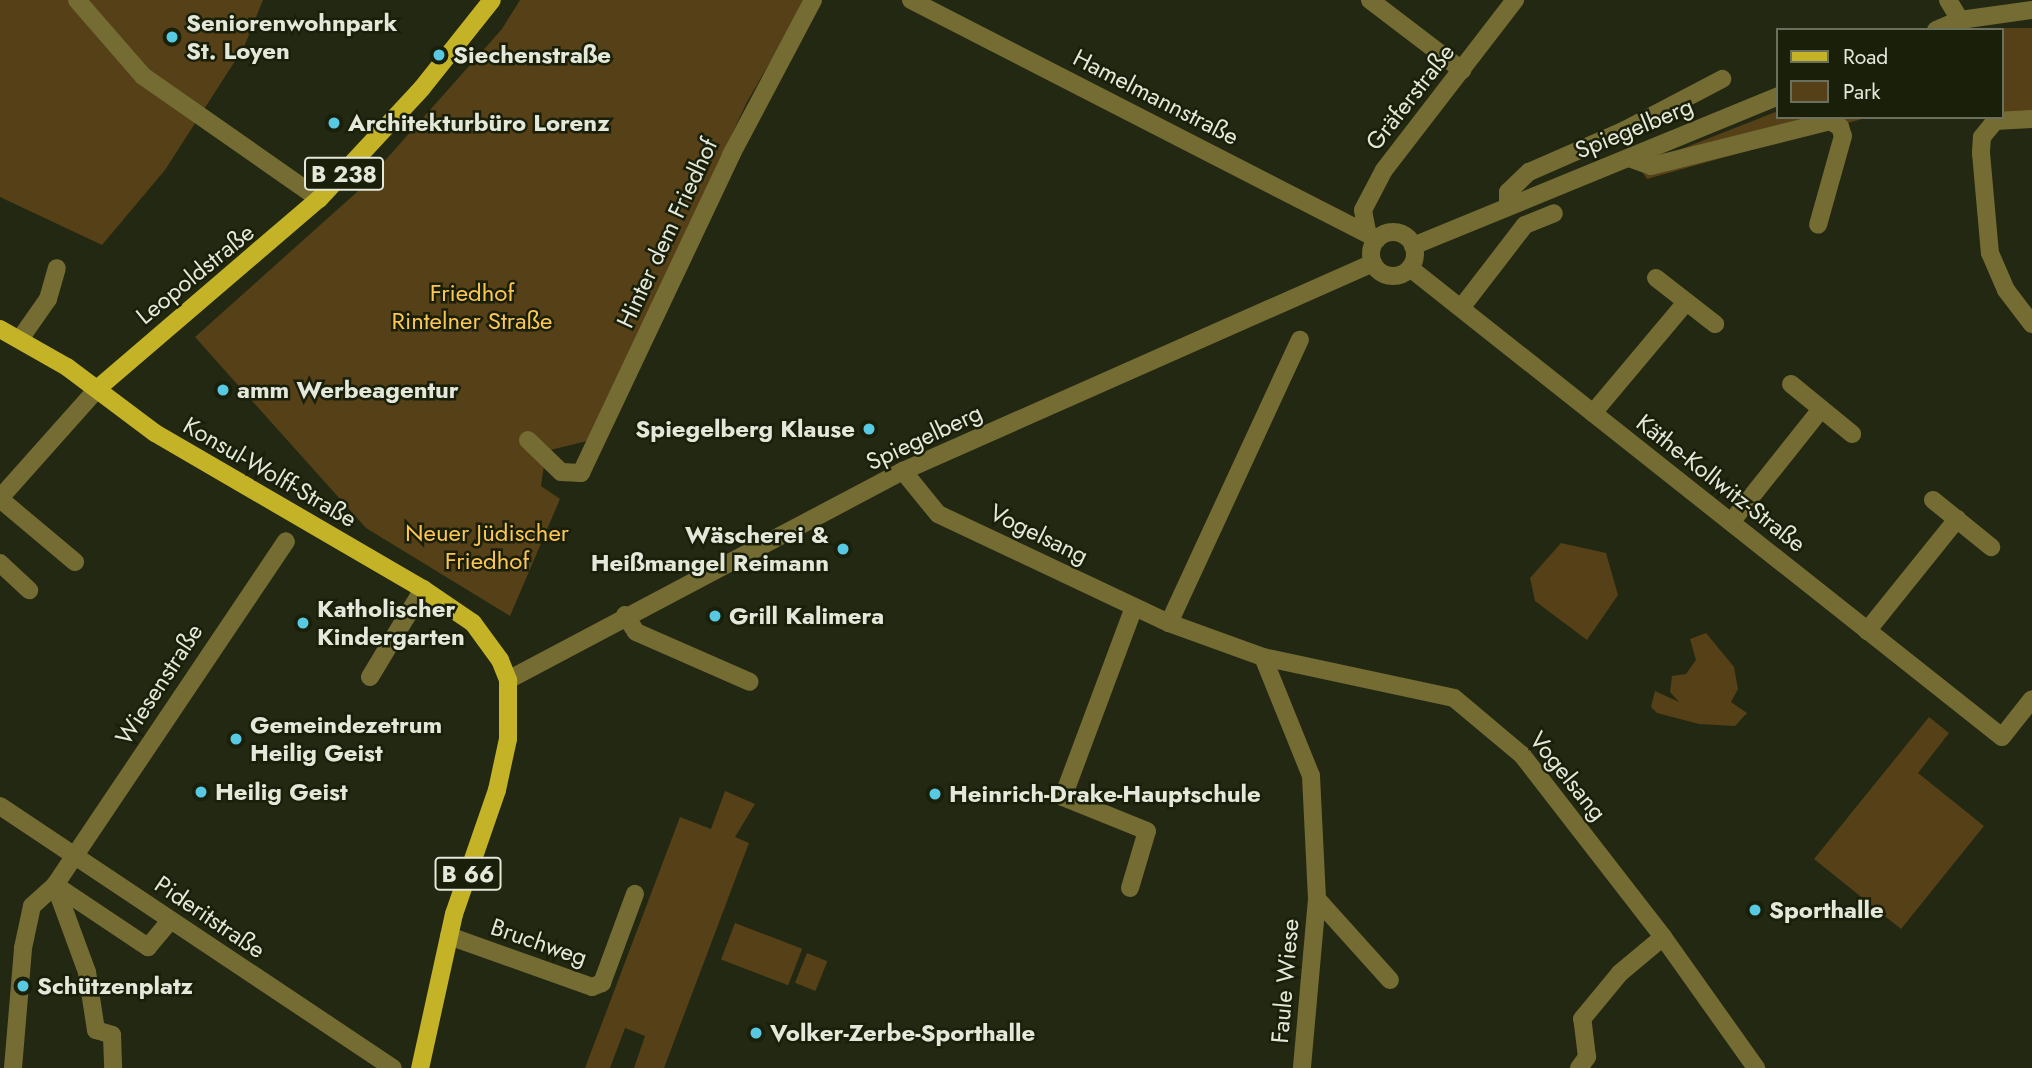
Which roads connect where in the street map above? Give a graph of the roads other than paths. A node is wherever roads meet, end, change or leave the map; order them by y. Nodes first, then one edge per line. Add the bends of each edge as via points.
1 (77, 0) edge
2 (492, 0) edge
3 (813, 0) edge
4 (911, 0) edge
5 (1370, 0) edge
6 (1515, 0) edge
7 (1948, 0) edge
8 (2032, 10) edge
9 (1960, 20) junction
10 (1941, 28) edge
11 (1462, 70) junction
12 (1722, 79) dead end
13 (1776, 97) edge
14 (2004, 118) edge
15 (2003, 119) edge
16 (2032, 119) edge
17 (1629, 158) junction
18 (319, 199) junction
19 (1508, 205) junction
20 (1554, 213) dead end
21 (1818, 225) dead end
22 (1372, 235) junction
23 (1413, 246) junction
24 (1373, 263) junction
25 (57, 268) dead end
26 (1410, 268) junction
27 (1656, 278) dead end
28 (1686, 302) junction
29 (1461, 308) junction
30 (1715, 324) dead end
31 (2032, 324) edge
32 (0, 329) edge
33 (20, 339) junction
34 (1300, 340) dead end
35 (1791, 384) dead end
36 (97, 389) junction
37 (1821, 409) junction
38 (1593, 413) junction
39 (1852, 434) dead end
40 (527, 440) dead end
41 (903, 471) junction
42 (0, 498) edge
43 (1933, 500) dead end
44 (1957, 519) junction
45 (1732, 521) junction
46 (286, 541) dead end
47 (1991, 547) dead end
48 (75, 562) dead end
49 (0, 563) edge
50 (422, 589) junction
51 (29, 590) dead end
52 (1134, 607) junction
53 (625, 615) junction
54 (1169, 623) junction
55 (1867, 631) junction
56 (1263, 657) junction
57 (370, 677) dead end
58 (508, 680) junction
59 (750, 682) dead end
60 (2032, 699) edge
61 (0, 806) edge
62 (75, 856) junction
63 (55, 885) junction
64 (1130, 888) dead end
65 (635, 894) dead end
66 (1317, 899) junction
67 (171, 920) junction
68 (449, 936) junction
69 (1663, 937) junction
70 (1390, 980) dead end
71 (1589, 1064) edge
72 (13, 1068) edge
73 (113, 1068) edge
74 (393, 1068) edge
75 (420, 1068) edge
76 (1302, 1068) edge
77 (1756, 1068) edge

1 - 18 street via 143,76
2 - 18 main road, Leopoldstraße / B 238 via 422,88
3 - 40 street, Hinter dem Friedhof via 731,155 581,474 561,472
4 - 22 street, Hamelmannstraße
5 - 11 street
6 - 11 street, Gräferstraße
7 - 9 street
8 - 9 street
9 - 10 street
11 - 22 street, Gräferstraße via 1384,170 1363,210
12 - 19 street, Spiegelberg via 1625,130 1529,172 1508,192
13 - 17 street, Spiegelberg
14 - 16 street
15 - 31 street via 1987,127 1981,153 1990,253 2006,290
17 - 19 street, Spiegelberg
17 - 21 street via 1651,166 1830,121 1840,127 1843,136
18 - 36 main road, Leopoldstraße / B 238
19 - 23 street, Spiegelberg
20 - 29 street via 1525,225
22 - 23 street via 1397,233
22 - 24 street
23 - 26 street
24 - 26 street via 1394,276
24 - 41 street, Spiegelberg
25 - 33 street via 48,299
26 - 29 street, Käthe-Kollwitz-Straße
27 - 28 street
28 - 30 street
28 - 38 street
29 - 38 street, Käthe-Kollwitz-Straße
32 - 33 main road, Konsul-Wolff-Straße
33 - 36 main road, Konsul-Wolff-Straße
34 - 54 street
35 - 37 street
36 - 42 street, Leopoldstraße
36 - 50 main road, Konsul-Wolff-Straße / B 66 via 172,443
37 - 39 street
37 - 45 street
38 - 45 street, Käthe-Kollwitz-Straße
41 - 52 street, Vogelsang via 938,513
41 - 53 street, Spiegelberg
42 - 48 street
43 - 44 street
44 - 47 street
44 - 55 street
45 - 55 street, Käthe-Kollwitz-Straße
46 - 62 street, Wiesenstraße
49 - 51 street
50 - 57 street
50 - 58 main road, Konsul-Wolff-Straße / B 66 via 482,632
52 - 54 street, Vogelsang
52 - 64 street via 1063,797 1147,831
53 - 58 street, Spiegelberg
53 - 59 street via 636,632
54 - 56 street, Vogelsang
55 - 60 street, Käthe-Kollwitz-Straße via 2002,737
56 - 66 street, Faule Wiese via 1311,776
56 - 69 street, Vogelsang via 1454,698 1522,755
58 - 68 main road, B 66 via 508,739 497,790
61 - 62 street, Pideritstraße
62 - 63 street, Wiesenstraße
62 - 67 street, Pideritstraße
63 - 67 street via 148,947
63 - 72 street, Wiesenstraße via 32,906 23,948
63 - 73 street via 87,972 96,1030 112,1035
65 - 68 street, Bruchweg via 603,983 592,987
66 - 70 street, Faule Wiese
66 - 76 street, Faule Wiese
67 - 74 street, Pideritstraße
68 - 75 main road, B 66
69 - 71 street via 1620,973 1582,1019
69 - 77 street, Vogelsang

